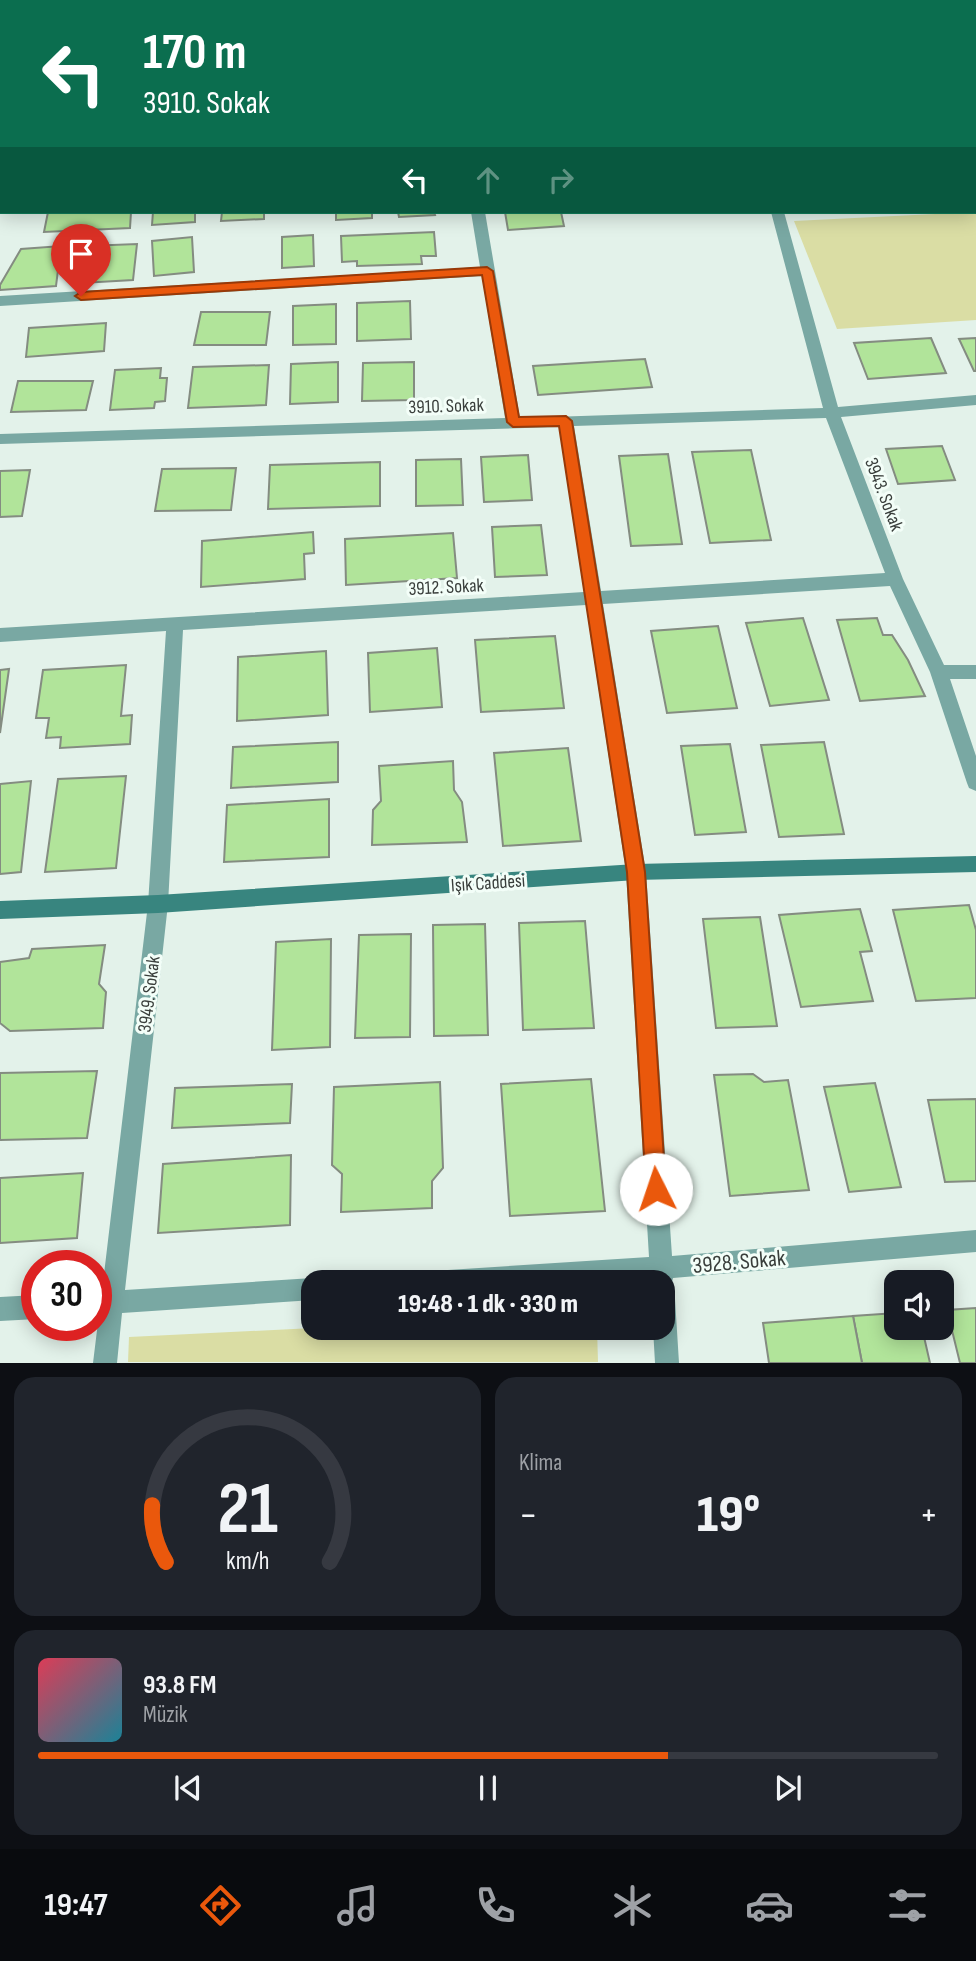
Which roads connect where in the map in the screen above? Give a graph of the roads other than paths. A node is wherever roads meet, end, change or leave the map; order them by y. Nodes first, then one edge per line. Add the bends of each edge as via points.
1 (478, 214) edge
2 (778, 214) edge
3 (487, 271) junction
4 (0, 301) edge
5 (976, 400) edge
6 (832, 413) junction
7 (566, 421) junction
8 (513, 422) junction
9 (0, 439) edge
10 (895, 579) junction
11 (592, 599) junction
12 (176, 624) junction
13 (0, 635) edge
14 (939, 672) junction
15 (976, 672) edge
16 (976, 783) edge
17 (976, 864) edge
18 (636, 872) junction
19 (158, 904) junction
20 (0, 910) edge
21 (976, 1241) edge
22 (111, 1250) edge
23 (662, 1270) edge
24 (675, 1274) edge
25 (301, 1290) edge
26 (112, 1302) edge
27 (21, 1308) edge
28 (0, 1309) edge
29 (666, 1340) edge
30 (105, 1341) edge
31 (105, 1363) edge
32 (667, 1363) edge

1 - 3 street
2 - 6 street, 3943. Sokak
3 - 4 street
3 - 8 street
5 - 6 street, 3910. Sokak
6 - 7 street, 3910. Sokak
6 - 10 street, 3943. Sokak
7 - 8 street, 3910. Sokak
7 - 11 street
8 - 9 street, 3910. Sokak
10 - 11 street, 3912. Sokak
10 - 14 street, 3943. Sokak
11 - 12 street, 3912. Sokak
11 - 18 street
12 - 13 street, 3912. Sokak
12 - 19 street, 3949. Sokak
14 - 15 street
14 - 16 street, 3943. Sokak
17 - 18 street, Işık Caddesi
18 - 19 street, Işık Caddesi
18 - 23 street
19 - 20 street, Işık Caddesi
19 - 22 street, 3949. Sokak
21 - 24 street, 3928. Sokak
25 - 26 street
27 - 28 street
29 - 32 street
30 - 31 street, 3949. Sokak

